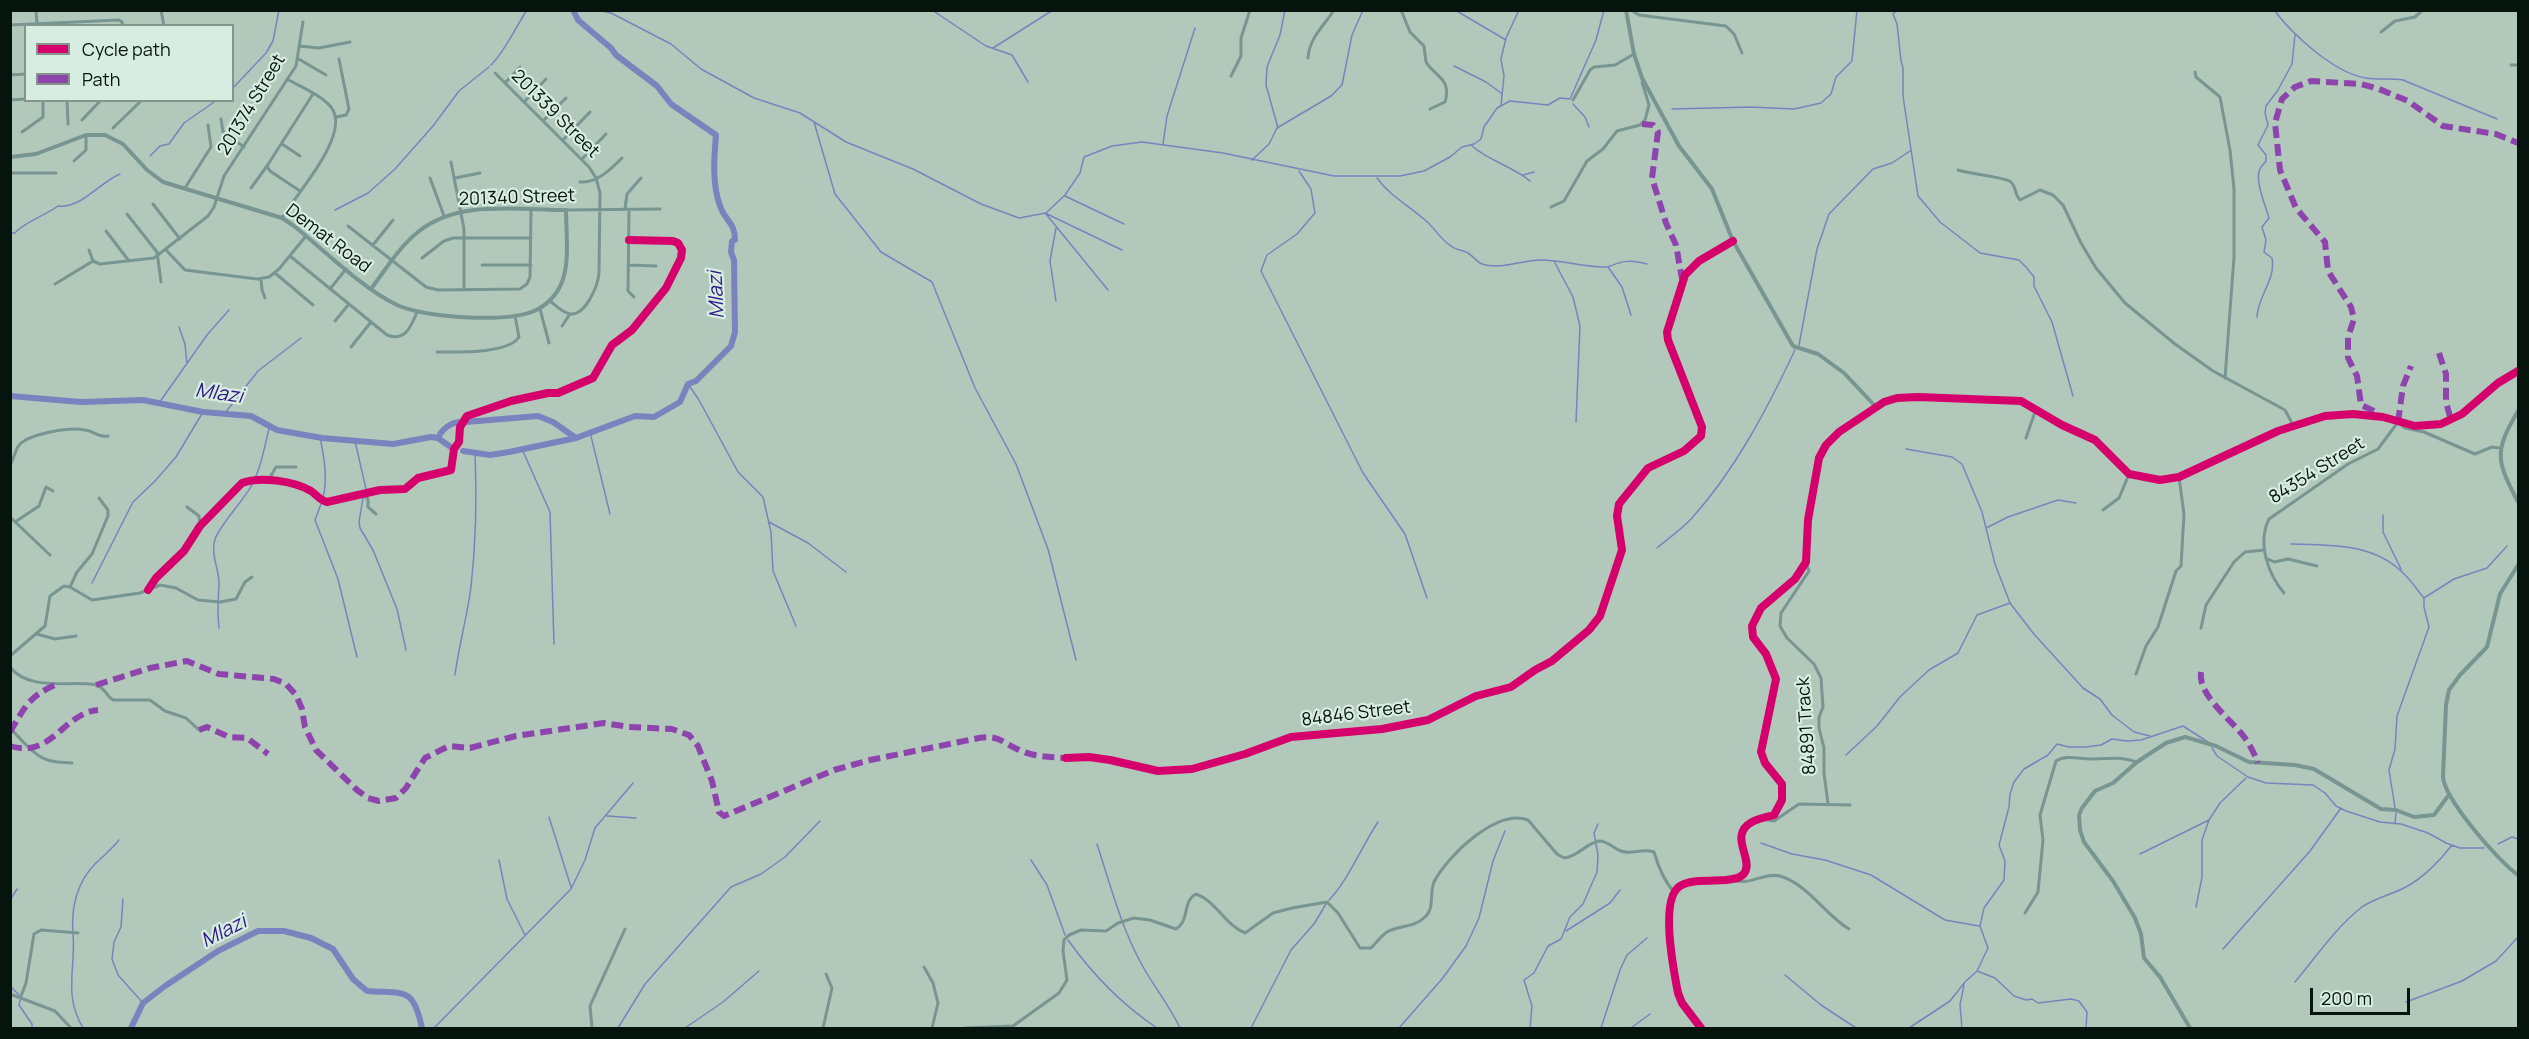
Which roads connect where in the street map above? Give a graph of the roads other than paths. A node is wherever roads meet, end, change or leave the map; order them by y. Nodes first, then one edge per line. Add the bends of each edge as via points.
1 (1250, 10) edge
2 (1334, 10) edge
3 (1401, 10) edge
4 (1626, 10) edge
5 (1631, 10) edge
6 (2423, 10) edge
7 (303, 22) dead end
8 (66, 24) edge
9 (94, 24) edge
10 (122, 24) edge
11 (2380, 33) dead end
12 (350, 42) dead end
13 (299, 46) junction
14 (1742, 52) dead end
15 (1634, 54) junction
16 (297, 58) junction
17 (1308, 58) dead end
18 (339, 59) dead end
19 (10, 62) edge
20 (2511, 65) dead end
21 (2518, 65) edge
22 (520, 66) dead end
23 (2195, 72) dead end
24 (495, 73) dead end
25 (11, 75) edge
26 (326, 75) dead end
27 (1231, 76) dead end
28 (1642, 78) junction
29 (546, 79) dead end
30 (287, 80) junction
31 (505, 83) junction
32 (313, 94) junction
33 (566, 98) dead end
34 (1573, 100) dead end
35 (44, 102) edge
36 (67, 102) edge
37 (99, 102) edge
38 (140, 102) edge
39 (524, 102) junction
40 (1430, 109) dead end
41 (590, 112) dead end
42 (336, 117) junction
43 (221, 119) dead end
44 (82, 120) dead end
45 (543, 121) junction
46 (68, 124) dead end
47 (208, 125) dead end
48 (112, 128) dead end
49 (22, 132) dead end
50 (606, 134) dead end
51 (86, 135) junction
52 (562, 140) junction
53 (282, 144) junction
54 (244, 147) junction
55 (300, 156) dead end
56 (10, 158) edge
57 (622, 158) dead end
58 (582, 159) junction
59 (74, 160) dead end
60 (451, 162) dead end
61 (267, 166) junction
62 (1958, 171) dead end
63 (10, 173) edge
64 (56, 173) dead end
65 (480, 173) dead end
66 (430, 178) dead end
67 (455, 178) junction
68 (596, 178) junction
69 (641, 178) dead end
70 (580, 182) dead end
71 (251, 188) dead end
72 (184, 189) junction
73 (300, 191) junction
74 (217, 198) junction
75 (153, 204) dead end
76 (1551, 207) dead end
77 (600, 209) junction
78 (627, 209) junction
79 (660, 209) dead end
80 (531, 210) junction
81 (566, 210) junction
82 (461, 212) junction
83 (127, 214) dead end
84 (444, 216) junction
85 (282, 218) junction
86 (393, 220) dead end
87 (348, 225) dead end
88 (106, 231) dead end
89 (306, 236) junction
90 (464, 238) junction
91 (531, 238) junction
92 (180, 239) junction
93 (629, 240) junction
94 (1733, 242) junction
95 (373, 245) junction
96 (89, 250) dead end
97 (166, 250) junction
98 (158, 256) junction
99 (290, 256) junction
100 (422, 258) dead end
101 (93, 261) junction
102 (129, 261) junction
103 (392, 261) junction
104 (482, 265) dead end
105 (531, 265) junction
106 (628, 266) junction
107 (656, 266) dead end
108 (347, 269) junction
109 (275, 273) junction
110 (261, 279) junction
111 (161, 282) dead end
112 (55, 284) dead end
113 (330, 289) junction
114 (371, 289) junction
115 (464, 290) junction
116 (634, 297) dead end
117 (265, 298) dead end
118 (550, 301) junction
119 (349, 304) junction
120 (313, 305) dead end
121 (540, 309) junction
122 (417, 312) junction
123 (570, 314) junction
124 (515, 316) junction
125 (335, 321) dead end
126 (371, 322) junction
127 (562, 326) dead end
128 (549, 343) dead end
129 (351, 347) dead end
130 (437, 352) dead end
131 (2518, 371) edge
132 (2226, 378) junction
133 (1876, 407) junction
134 (2036, 409) junction
135 (2518, 411) edge
136 (2398, 422) junction
137 (2293, 425) junction
138 (108, 436) dead end
139 (2026, 438) dead end
140 (2500, 448) junction
141 (10, 465) edge
142 (296, 467) dead end
143 (2129, 474) junction
144 (2179, 477) junction
145 (268, 481) junction
146 (53, 491) dead end
147 (360, 494) junction
148 (99, 498) dead end
149 (2518, 502) edge
150 (187, 507) dead end
151 (2103, 510) dead end
152 (376, 514) dead end
153 (10, 517) edge
154 (15, 522) junction
155 (200, 526) junction
156 (2265, 550) junction
157 (50, 555) dead end
158 (2268, 559) junction
159 (1806, 562) junction
160 (2518, 565) edge
161 (2317, 566) dead end
162 (252, 577) dead end
163 (70, 587) junction
164 (148, 590) junction
165 (2284, 592) dead end
166 (2201, 628) dead end
167 (36, 634) junction
168 (76, 636) dead end
169 (10, 656) edge
170 (10, 667) edge
171 (2136, 674) dead end
172 (10, 728) edge
173 (199, 730) dead end
174 (1066, 758) dead end
175 (2137, 762) junction
176 (72, 763) dead end
177 (2448, 796) junction
178 (1828, 804) junction
179 (1850, 805) dead end
180 (1762, 819) junction
181 (2518, 875) edge
182 (1732, 879) junction
183 (1674, 892) junction
184 (2025, 913) dead end
185 (625, 929) dead end
186 (1849, 929) dead end
187 (78, 933) dead end
188 (924, 967) dead end
189 (826, 974) dead end
190 (11, 995) edge
191 (21, 996) junction
192 (975, 1028) edge
193 (71, 1029) edge
194 (592, 1029) edge
195 (823, 1029) edge
196 (932, 1029) edge
197 (965, 1029) edge
198 (1701, 1029) edge
199 (2190, 1029) edge

1 - 27 street via 1241,38 1241,56
2 - 17 street via 1315,37
3 - 40 street via 1410,32 1424,46 1426,62 1440,75 1445,87 1444,102
4 - 15 street
5 - 14 street via 1639,15 1726,26
6 - 11 street via 2415,17 2395,21
7 - 13 street, 201374 Street
8 - 9 street
9 - 10 street via 119,20
12 - 13 street via 319,48
13 - 16 street, 201374 Street
15 - 28 street
15 - 34 street via 1615,65 1590,70
16 - 26 street
16 - 30 street, 201374 Street
18 - 42 street via 349,109 346,115
19 - 25 street
20 - 21 street
22 - 31 street
23 - 132 street via 2220,97 2234,189
24 - 31 street, 201339 Street
28 - 76 street via 1649,112 1642,124 1617,131 1587,161 1564,201
28 - 94 street via 1679,146 1712,189
29 - 39 street
30 - 32 street
30 - 54 street, 201374 Street
31 - 39 street, 201339 Street
32 - 42 street via 328,104
32 - 53 street
33 - 45 street
35 - 49 street via 43,117
36 - 46 street
37 - 44 street
38 - 48 street
39 - 45 street, 201339 Street
41 - 52 street
42 - 73 street via 328,147
43 - 54 street via 223,132
45 - 52 street, 201339 Street
47 - 72 street via 212,147
50 - 58 street
51 - 56 street via 36,154
51 - 59 street via 86,150
51 - 72 street, Demat Road via 116,140 154,177
52 - 58 street, 201339 Street
53 - 55 street
53 - 61 street
54 - 74 street, 201374 Street via 223,178
57 - 68 street
58 - 68 street, 201339 Street
60 - 67 street
61 - 71 street
61 - 73 street
62 - 132 street via 2006,179 2012,182 2020,200 2040,190 2053,195 2063,205 2081,243 2114,292 2175,344
63 - 64 street
65 - 67 street
66 - 84 street
67 - 82 street
68 - 70 street
68 - 77 street, 201339 Street
69 - 78 street via 627,194
72 - 74 street, Demat Road
73 - 85 street
74 - 85 street, Demat Road
74 - 92 street, 201374 Street via 208,216
75 - 92 street
77 - 78 street, 201340 Street
77 - 81 street, 201340 Street
77 - 123 street, 201339 Street via 598,281 583,309
78 - 79 street, 201340 Street
78 - 93 street
80 - 81 street, 201340 Street
80 - 82 street, 201340 Street
80 - 91 street
81 - 118 street, Demat Road via 564,273
82 - 84 street, 201340 Street
82 - 90 street
83 - 98 street
84 - 103 street, 201340 Street via 417,232
85 - 89 street, Demat Road
86 - 95 street
87 - 95 street
88 - 102 street
89 - 99 street
89 - 108 street, Demat Road
90 - 91 street
90 - 100 street via 444,241
90 - 115 street
91 - 105 street
92 - 97 street, 201374 Street
93 - 106 street
93 - 147 street via 670,240 678,243 681,258 666,288 632,330 612,345 592,378 558,393 511,401 467,416 460,427 451,470 418,478 405,489
94 - 133 street via 1793,346 1833,364
94 - 174 street, 84846 Street via 1689,270 1667,332 1702,427 1701,436 1684,451 1648,468 1619,504 1622,550 1605,608 1589,630 1552,661 1505,690 1476,696 1428,720 1382,729 1292,737 1192,769 1158,771 1100,759
95 - 103 street
96 - 101 street
97 - 98 street, 201374 Street
97 - 110 street via 185,270
98 - 102 street
98 - 111 street
99 - 109 street
99 - 113 street
101 - 102 street
101 - 112 street
103 - 114 street, 201340 Street
103 - 115 street via 426,287
104 - 105 street
105 - 115 street via 529,281 522,288
106 - 107 street
106 - 116 street via 628,292
108 - 113 street
108 - 114 street, Demat Road
109 - 110 street
109 - 120 street
110 - 117 street
113 - 119 street
114 - 122 street, Demat Road
118 - 121 street, Demat Road
118 - 123 street
119 - 125 street
119 - 126 street
121 - 124 street, Demat Road
121 - 128 street
122 - 124 street, Demat Road
122 - 126 street via 407,332 397,337
123 - 127 street, 201339 Street
124 - 130 street via 519,337 513,342 484,351
126 - 129 street
131 - 136 street via 2463,414 2441,424 2415,426
132 - 137 street via 2285,410
133 - 134 street via 1897,398 1918,397 2021,401
133 - 159 street via 1839,432 1819,458 1808,520
134 - 139 street
134 - 143 street via 2095,440
135 - 140 street
136 - 137 street via 2354,414 2325,416
136 - 140 street via 2475,454
136 - 156 street, 84354 Street via 2378,449 2348,464 2272,516 2266,527
137 - 144 street
138 - 141 street via 69,429 31,437 17,447
140 - 149 street via 2501,466
142 - 145 street via 276,467
143 - 144 street via 2160,480
143 - 151 street via 2119,498
144 - 171 street via 2184,514 2181,566
145 - 147 street via 308,490 327,502
145 - 155 street via 242,483
146 - 154 street via 46,486 39,506
147 - 152 street via 368,499 368,507
148 - 163 street via 108,516 92,554
150 - 155 street via 199,516
153 - 154 street
154 - 157 street
155 - 164 street via 184,551
156 - 158 street
156 - 166 street via 2245,552 2234,562 2206,605
158 - 161 street
158 - 165 street via 2268,570
159 - 178 street, 84891 Track via 1809,571 1781,613 1780,626 1814,664 1821,678 1819,728
159 - 180 street via 1795,579 1761,608 1752,626 1753,637 1766,654 1776,679 1761,752 1765,764 1782,784 1783,793 1774,815
160 - 177 street via 2500,594 2487,647 2449,690 2443,777
162 - 164 street via 243,585 238,598 225,602 198,600 167,586
163 - 164 street via 92,600
163 - 167 street via 59,588 50,596 46,624
167 - 168 street via 55,639
167 - 169 street
170 - 173 street via 51,685 96,685 111,699 150,700 165,711 186,718
172 - 176 street via 43,757
175 - 177 street via 2172,740 2186,737 2249,762 2314,769 2381,809 2415,817 2434,815
175 - 184 street via 2111,757 2056,761 2040,815 2043,840 2038,892
175 - 199 street via 2087,800 2079,815 2080,830 2090,852 2135,918 2144,958 2160,977
177 - 181 street via 2505,865
178 - 179 street
178 - 180 street via 1799,804 1774,821
180 - 182 street via 1744,830 1742,851 1747,865 1745,873
182 - 183 street via 1697,882 1680,886
182 - 186 street via 1748,882 1772,876 1792,881
183 - 192 street via 1654,852 1626,852 1599,841 1564,858 1528,820 1503,819 1447,861 1434,882 1431,909 1425,918 1390,931 1371,948 1364,950 1354,942 1327,902 1273,914 1245,933 1196,894 1183,923 1176,929 1134,918 1109,930 1081,930 1069,935 1064,944 1067,980 1059,993 1013,1026
183 - 198 street via 1669,927 1678,993
185 - 194 street via 590,1006
187 - 191 street via 36,933
188 - 196 street via 938,1003
189 - 195 street via 832,988
190 - 191 street
191 - 193 street via 58,1014
192 - 197 street

